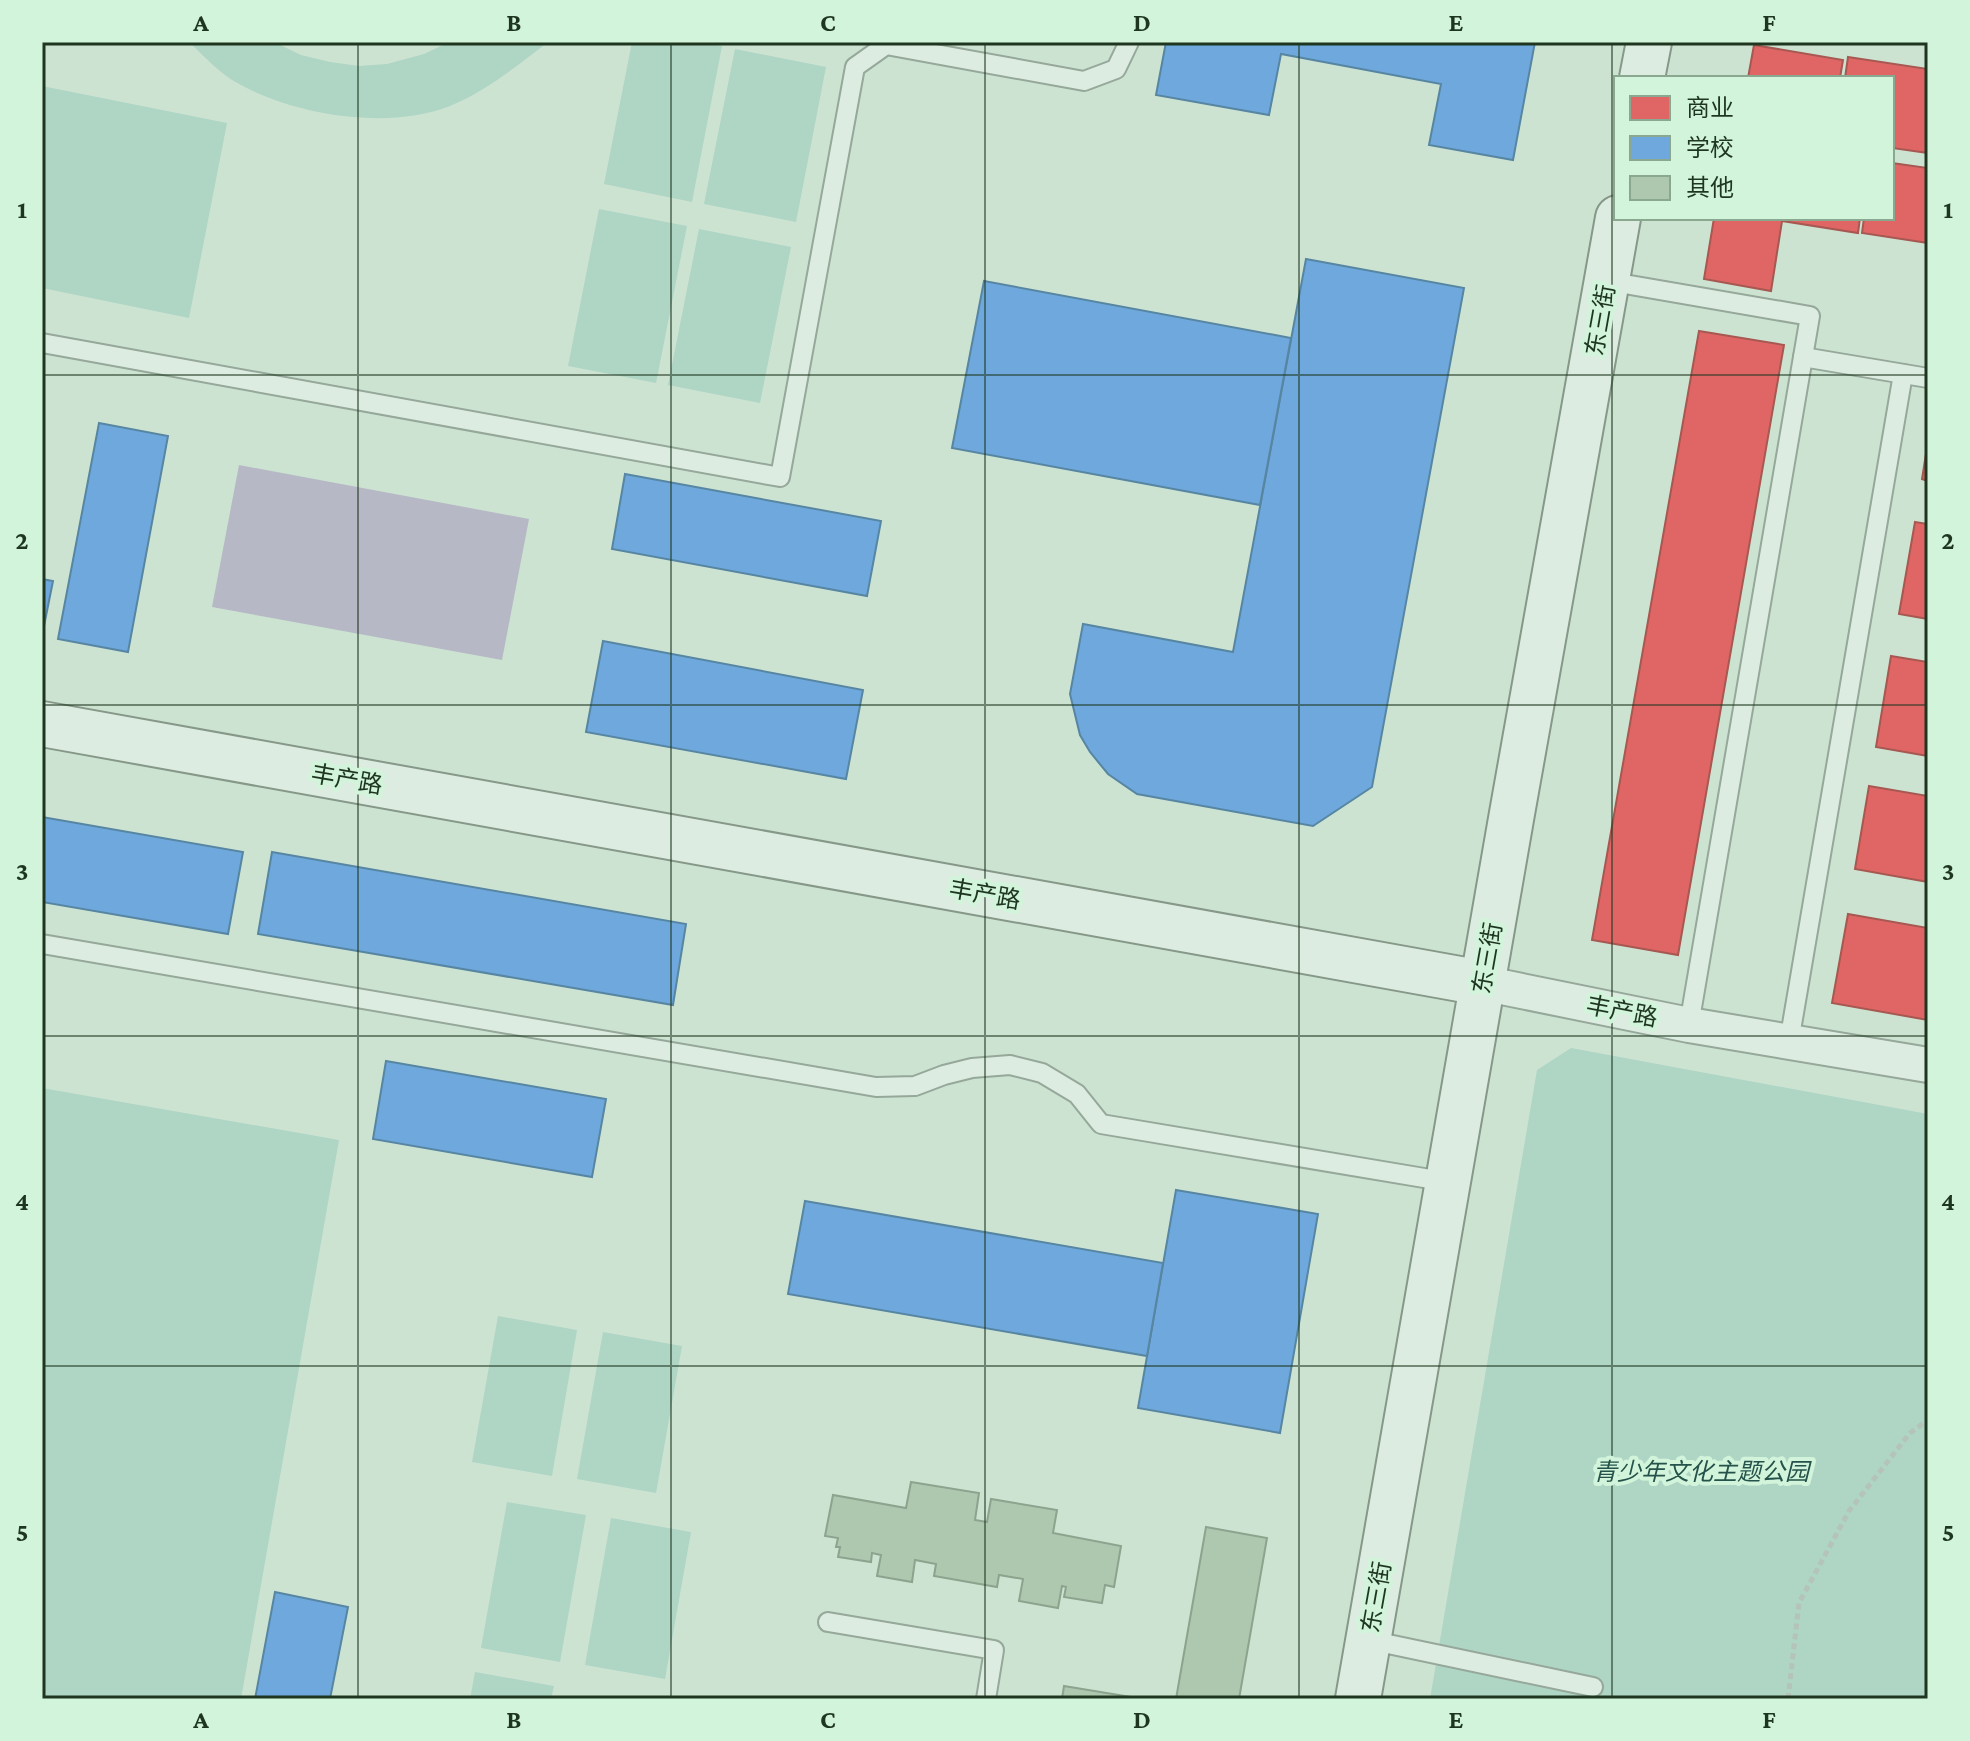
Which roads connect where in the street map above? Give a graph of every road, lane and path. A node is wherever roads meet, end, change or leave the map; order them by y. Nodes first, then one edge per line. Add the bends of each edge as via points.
1 (1129, 42) edge
2 (1649, 42) edge
3 (1642, 76) edge
4 (1618, 220) edge
5 (1607, 281) junction
6 (42, 343) edge
7 (1803, 357) junction
8 (1903, 374) junction
9 (1928, 378) edge
10 (42, 724) edge
11 (42, 944) edge
12 (1482, 983) junction
13 (1689, 1025) junction
14 (1789, 1042) junction
15 (1928, 1065) edge
16 (1448, 1182) junction
17 (1928, 1420) edge
18 (828, 1622) dead end
19 (1368, 1640) junction
20 (1593, 1687) dead end
21 (986, 1699) edge
22 (1358, 1699) edge
23 (1788, 1699) edge

1 - 6 lane via 1116,69 1084,81 886,45 855,67 780,477
2 - 3 street
4 - 5 street, 东三街
5 - 7 lane via 1810,316
5 - 12 street, 东三街
7 - 8 lane
7 - 13 lane
8 - 9 lane
8 - 14 lane
10 - 12 street, 丰产路
11 - 16 lane via 876,1087 915,1086 972,1068 1010,1065 1042,1073 1077,1094 1101,1124
12 - 13 street, 丰产路
12 - 16 street, 东三街
13 - 14 street, 丰产路
14 - 15 street, 丰产路
16 - 19 street, 东三街
17 - 23 path via 1910,1433 1849,1511 1799,1603
18 - 21 lane via 994,1650
19 - 20 lane
19 - 22 street, 东三街

